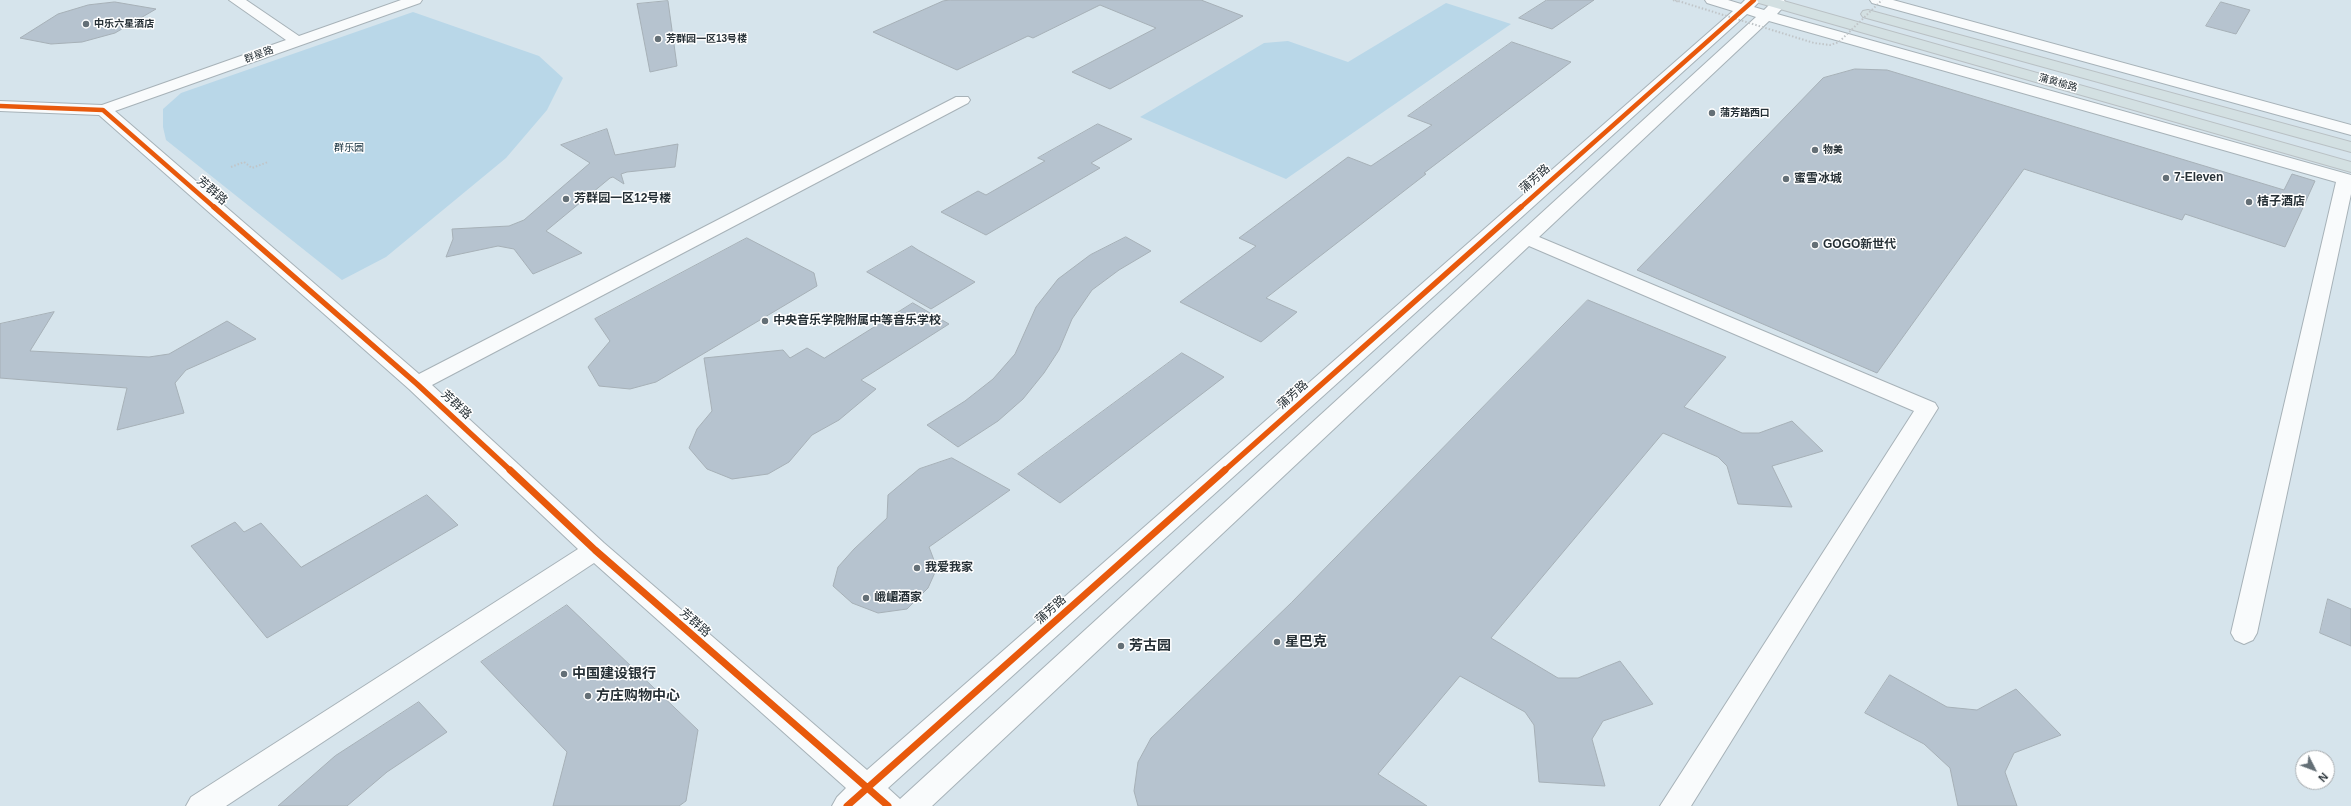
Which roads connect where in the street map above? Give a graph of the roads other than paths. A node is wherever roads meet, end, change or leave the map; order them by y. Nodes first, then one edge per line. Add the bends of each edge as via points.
1 (236, 0) edge
2 (415, 0) edge
3 (1712, 0) edge
4 (1818, 0) edge
5 (1877, 0) edge
6 (1764, 5) edge
7 (297, 41) junction
8 (962, 100) dead end
9 (0, 106) edge
10 (103, 110) junction
11 (2351, 130) edge
12 (2351, 147) edge
13 (2349, 176) edge
14 (1526, 238) junction
15 (417, 384) junction
16 (595, 550) junction
17 (2244, 634) dead end
18 (868, 800) edge
19 (201, 806) edge
20 (911, 806) edge
21 (1675, 806) edge

1 - 7 street
2 - 7 street, 群星路
3 - 6 street
4 - 12 main road, 蒲黄榆路
5 - 11 street
6 - 13 street
6 - 14 street
6 - 18 street, 蒲芳路
7 - 10 street, 群星路
8 - 15 street
9 - 10 street
10 - 15 street, 芳群路
13 - 17 street
14 - 20 street
14 - 21 street via 1928,408
15 - 16 street, 芳群路
16 - 18 street, 芳群路
16 - 19 street

